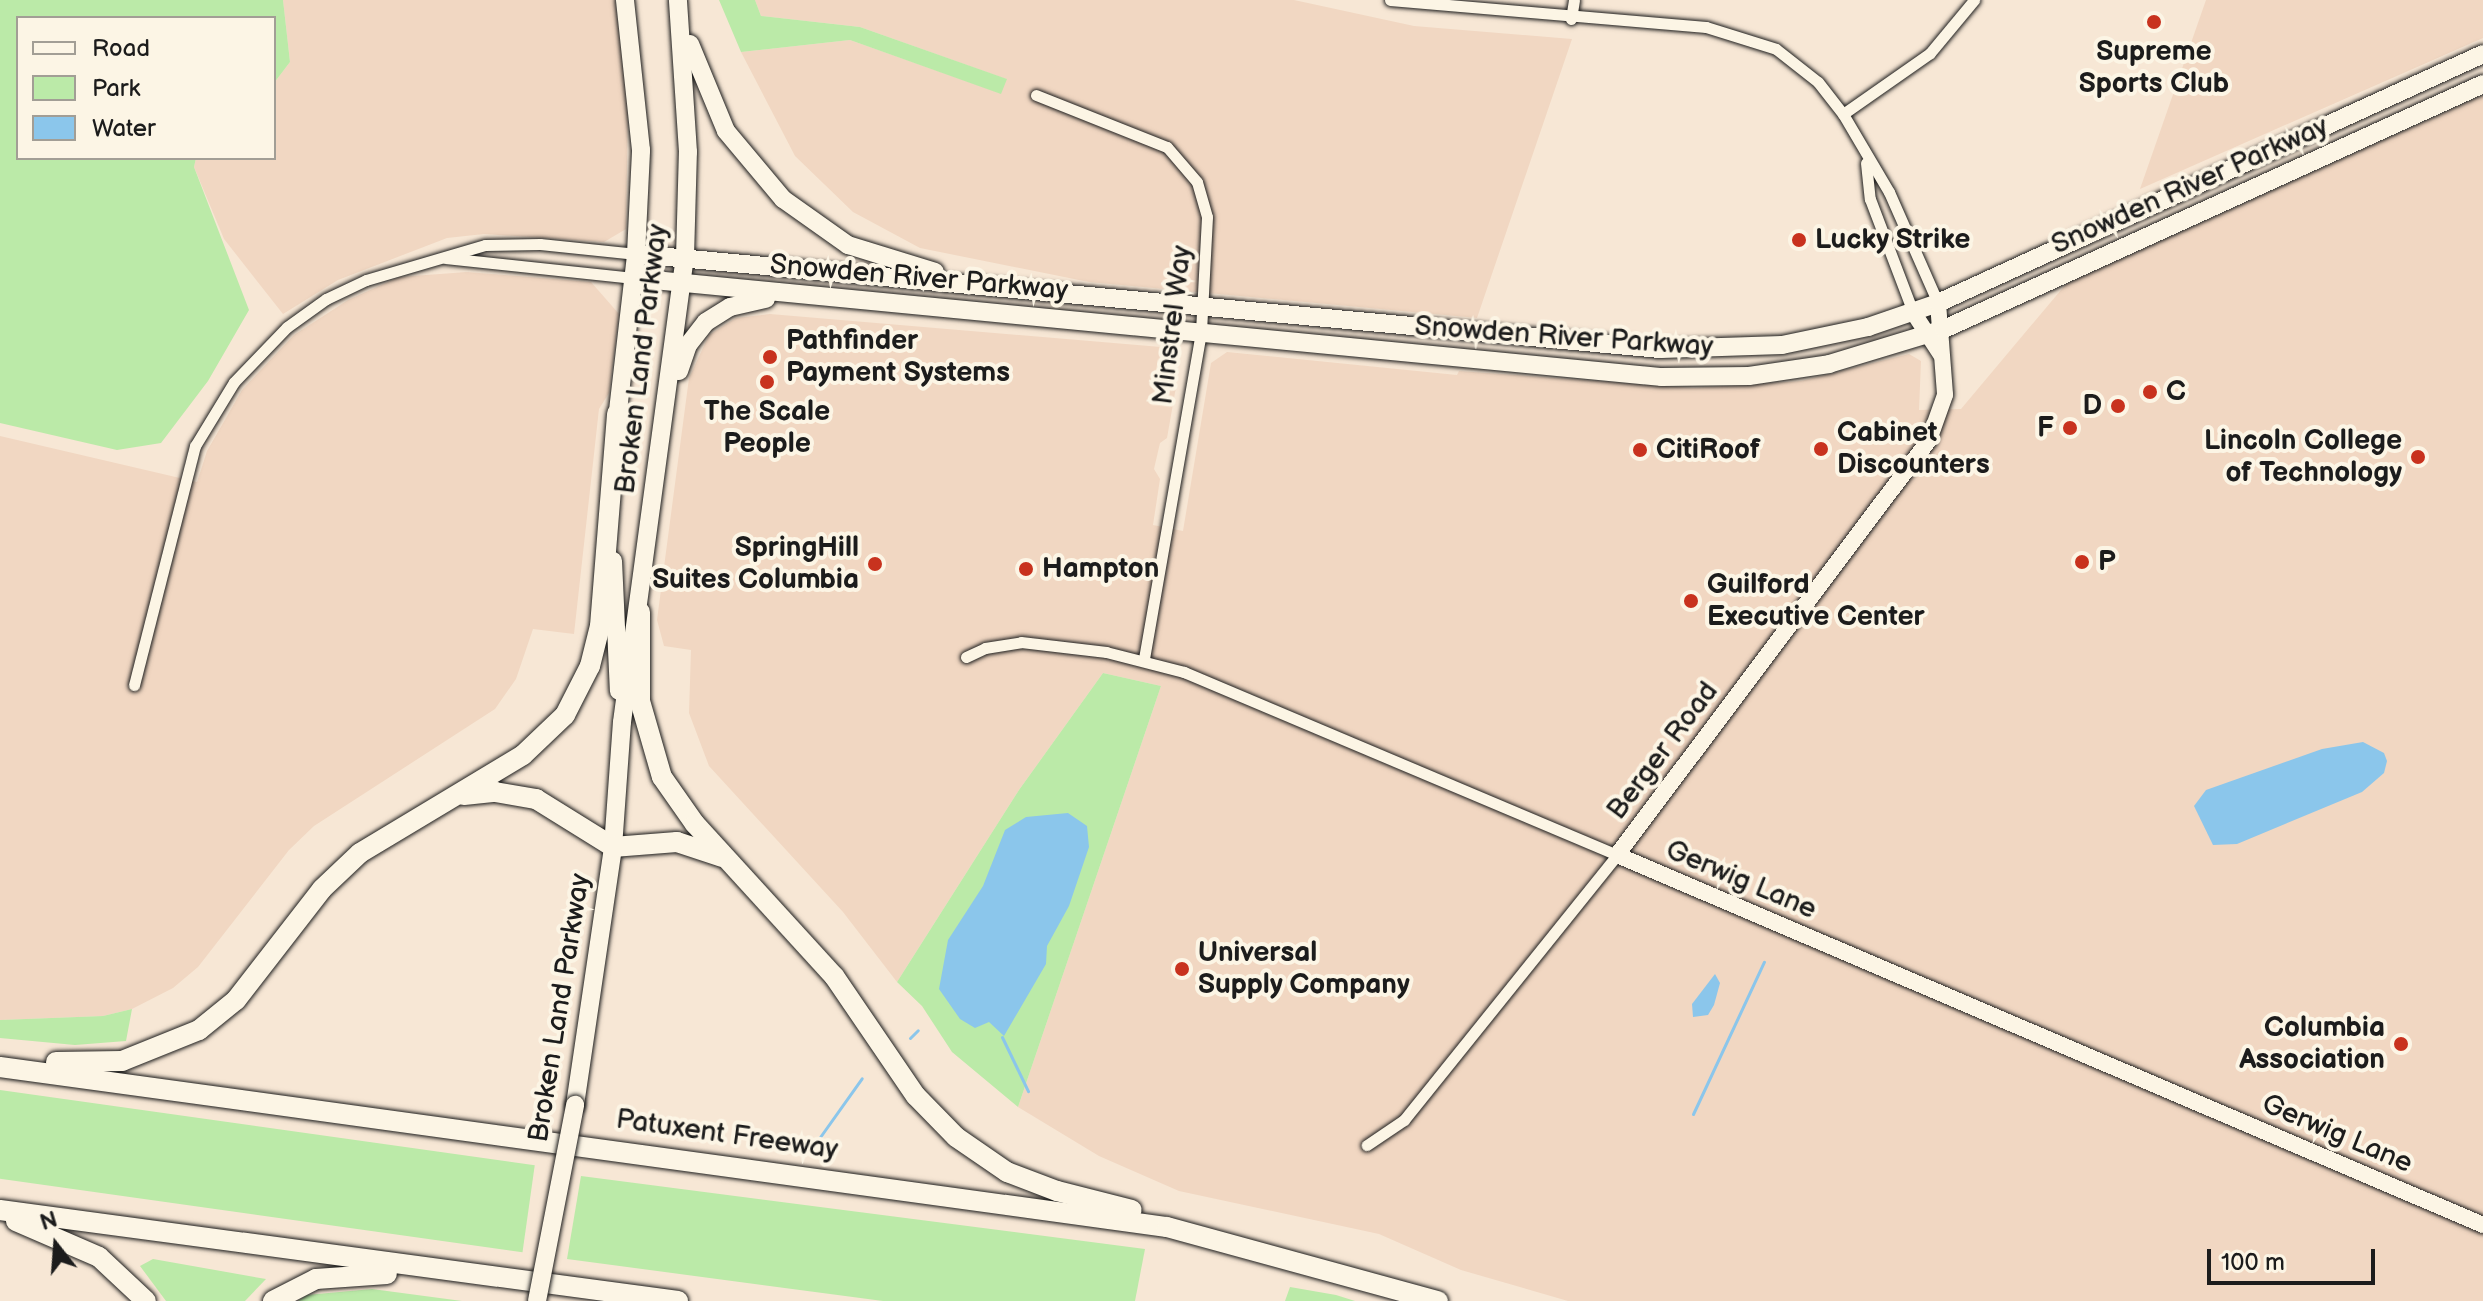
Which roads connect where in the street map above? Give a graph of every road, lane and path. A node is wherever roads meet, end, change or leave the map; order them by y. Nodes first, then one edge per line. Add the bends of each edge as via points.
1 (625, 0) edge
2 (1390, 0) edge
3 (1574, 0) edge
4 (1974, 0) edge
5 (679, 7) edge
6 (1571, 19) junction
7 (2483, 54) edge
8 (2483, 84) edge
9 (1036, 95) dead end
10 (1843, 114) junction
11 (1865, 159) junction
12 (636, 254) junction
13 (685, 257) junction
14 (446, 258) junction
15 (633, 278) junction
16 (682, 285) junction
17 (996, 288) junction
18 (793, 295) junction
19 (1938, 303) junction
20 (1204, 306) junction
21 (1913, 312) junction
22 (1944, 329) junction
23 (1201, 332) junction
24 (1925, 336) junction
25 (1941, 355) junction
26 (617, 414) junction
27 (665, 419) junction
28 (640, 612) junction
29 (966, 657) dead end
30 (1144, 660) junction
31 (134, 685) dead end
32 (622, 722) junction
33 (456, 796) junction
34 (613, 847) junction
35 (1617, 855) junction
36 (726, 858) junction
37 (0, 1058) edge
38 (0, 1067) edge
39 (1367, 1145) dead end
40 (0, 1210) edge
41 (0, 1217) edge
42 (2483, 1225) edge
43 (1270, 1252) junction
44 (487, 1276) junction
45 (561, 1285) junction
46 (146, 1301) edge
47 (273, 1301) edge
48 (537, 1301) edge
49 (619, 1301) edge
50 (678, 1301) edge
51 (1438, 1301) edge

1 - 12 main road, Broken Land Parkway via 641,150
2 - 6 street
3 - 6 street
4 - 10 street via 1930,53
5 - 13 main road, Broken Land Parkway via 688,152
5 - 17 main road via 726,131 783,199 848,245
6 - 10 street via 1683,25 1749,38 1803,69
7 - 19 main road, Snowden River Parkway
8 - 22 main road, Snowden River Parkway
9 - 20 street, Minstrel Way via 1156,139 1189,169 1207,217
10 - 11 street
11 - 19 street via 1896,205
11 - 21 street via 1870,199
12 - 13 main road, Snowden River Parkway
12 - 14 street via 508,243
12 - 15 main road, Broken Land Parkway
13 - 16 main road, Broken Land Parkway
13 - 17 main road, Snowden River Parkway
14 - 15 street
14 - 31 street via 378,276 326,299 269,343 220,400 188,463
15 - 16 main road, Snowden River Parkway
15 - 26 main road, Broken Land Parkway
16 - 18 main road, Snowden River Parkway
16 - 27 main road, Broken Land Parkway
17 - 20 main road, Snowden River Parkway
18 - 23 main road, Snowden River Parkway
18 - 27 main road via 743,303 706,322 688,345
19 - 21 main road, Snowden River Parkway
19 - 22 street, Berger Road
20 - 21 main road, Snowden River Parkway via 1711,351 1824,338
20 - 23 street, Minstrel Way
21 - 24 street
22 - 24 main road, Snowden River Parkway
22 - 25 street, Berger Road
23 - 24 main road, Snowden River Parkway via 1714,378 1829,364
23 - 30 street, Minstrel Way
24 - 25 street
25 - 35 street, Berger Road via 1945,395 1929,440
26 - 32 main road, Broken Land Parkway via 612,547
26 - 33 highway via 600,626 590,666 565,715 546,736
27 - 28 main road, Broken Land Parkway
28 - 32 main road, Broken Land Parkway
28 - 36 highway via 640,701 650,750 676,801
29 - 30 street, Gerwig Lane via 1021,642
30 - 35 street, Gerwig Lane via 1207,679
32 - 34 main road, Broken Land Parkway
33 - 34 highway via 495,792 536,799
33 - 37 highway via 380,838 343,868 236,1000 199,1030 122,1061
34 - 36 highway via 677,842
34 - 48 main road, Broken Land Parkway, bridge via 575,1105
35 - 39 street, Berger Road via 1404,1120
35 - 42 street, Gerwig Lane
36 - 43 highway via 805,940 916,1096 984,1158 1057,1191 1163,1217
38 - 43 highway, Patuxent Freeway via 1056,1210 1167,1227
40 - 44 highway
41 - 46 highway via 99,1257
43 - 51 highway, Patuxent Freeway
44 - 45 highway
44 - 47 highway via 355,1273 307,1282
45 - 49 highway
45 - 50 highway

